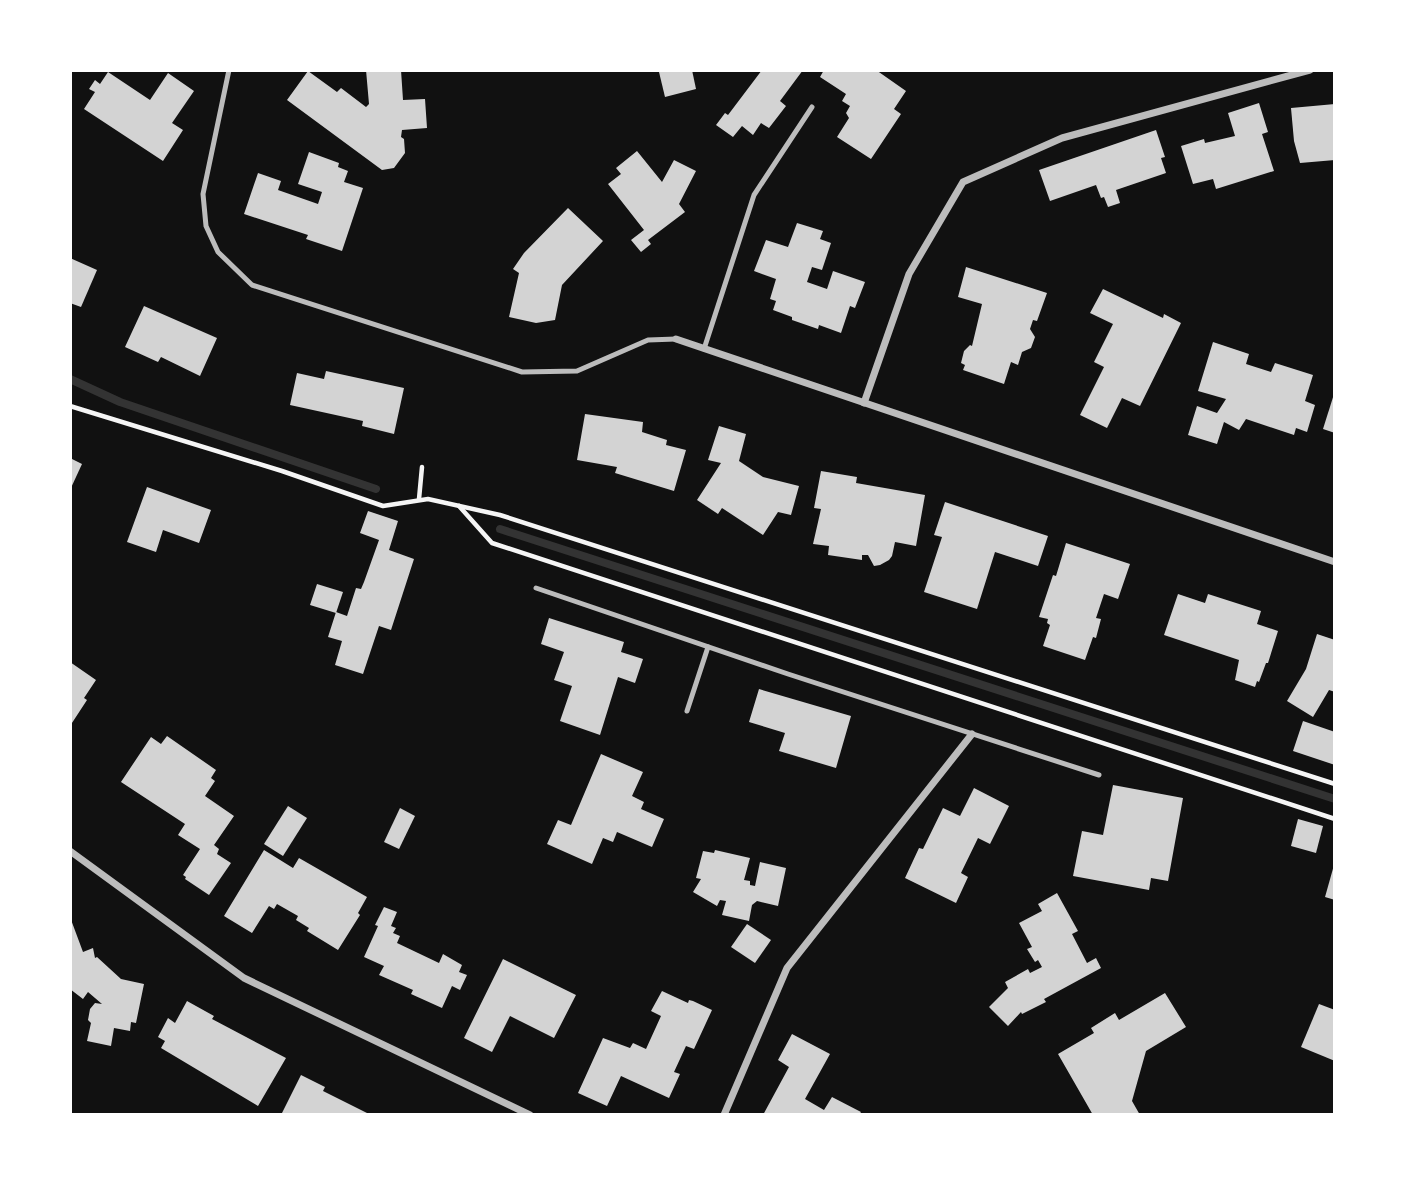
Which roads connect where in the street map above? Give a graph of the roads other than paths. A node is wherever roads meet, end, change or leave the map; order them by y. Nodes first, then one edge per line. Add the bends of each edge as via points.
1 (229, 70) edge
2 (1310, 70) edge
3 (812, 107) dead end
4 (676, 339) joint
5 (704, 349) junction
6 (864, 403) junction
7 (1335, 562) edge
8 (536, 588) dead end
9 (708, 647) junction
10 (687, 710) dead end
11 (972, 734) junction
12 (1099, 775) dead end
13 (70, 850) edge
14 (530, 1115) edge
15 (724, 1115) edge

1 - 4 lane via 203,194 206,226 218,252 252,285 522,372 577,371 648,340
2 - 6 street via 1062,138 963,182 909,274
3 - 5 lane via 754,195
4 - 5 street
5 - 6 street
6 - 7 street
8 - 9 lane
9 - 10 lane
9 - 11 lane
11 - 12 lane
11 - 15 street via 786,968
13 - 14 street via 244,978

